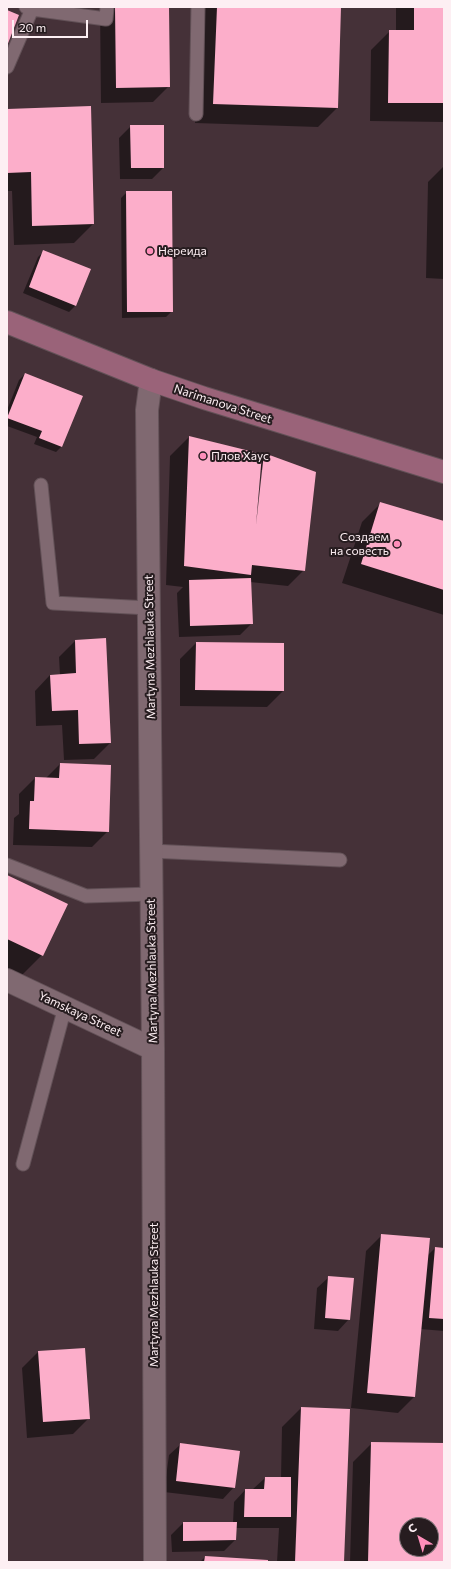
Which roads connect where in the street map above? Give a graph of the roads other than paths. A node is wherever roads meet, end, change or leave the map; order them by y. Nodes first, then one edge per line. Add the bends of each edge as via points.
1 (107, 7) edge
2 (198, 7) edge
3 (29, 8) edge
4 (7, 67) edge
5 (196, 114) dead end
6 (7, 322) edge
7 (151, 380) junction
8 (444, 472) edge
9 (41, 485) dead end
10 (149, 608) junction
11 (151, 851) junction
12 (340, 860) dead end
13 (7, 865) edge
14 (152, 894) junction
15 (7, 980) edge
16 (65, 1007) junction
17 (153, 1049) junction
18 (23, 1164) dead end
19 (155, 1562) edge

1 - 3 lane via 106,19
2 - 5 lane
3 - 4 lane
6 - 7 main road, Narimanova Street
7 - 8 main road, Narimanova Street
7 - 10 street, Martyna Mezhlauka Street via 147,410
9 - 10 lane via 53,603
10 - 11 street, Martyna Mezhlauka Street
11 - 12 lane
11 - 14 street, Martyna Mezhlauka Street
13 - 14 lane via 86,896
14 - 17 street, Martyna Mezhlauka Street
15 - 16 street, Yamskaya Street
16 - 17 street, Yamskaya Street
16 - 18 lane
17 - 19 street, Martyna Mezhlauka Street

